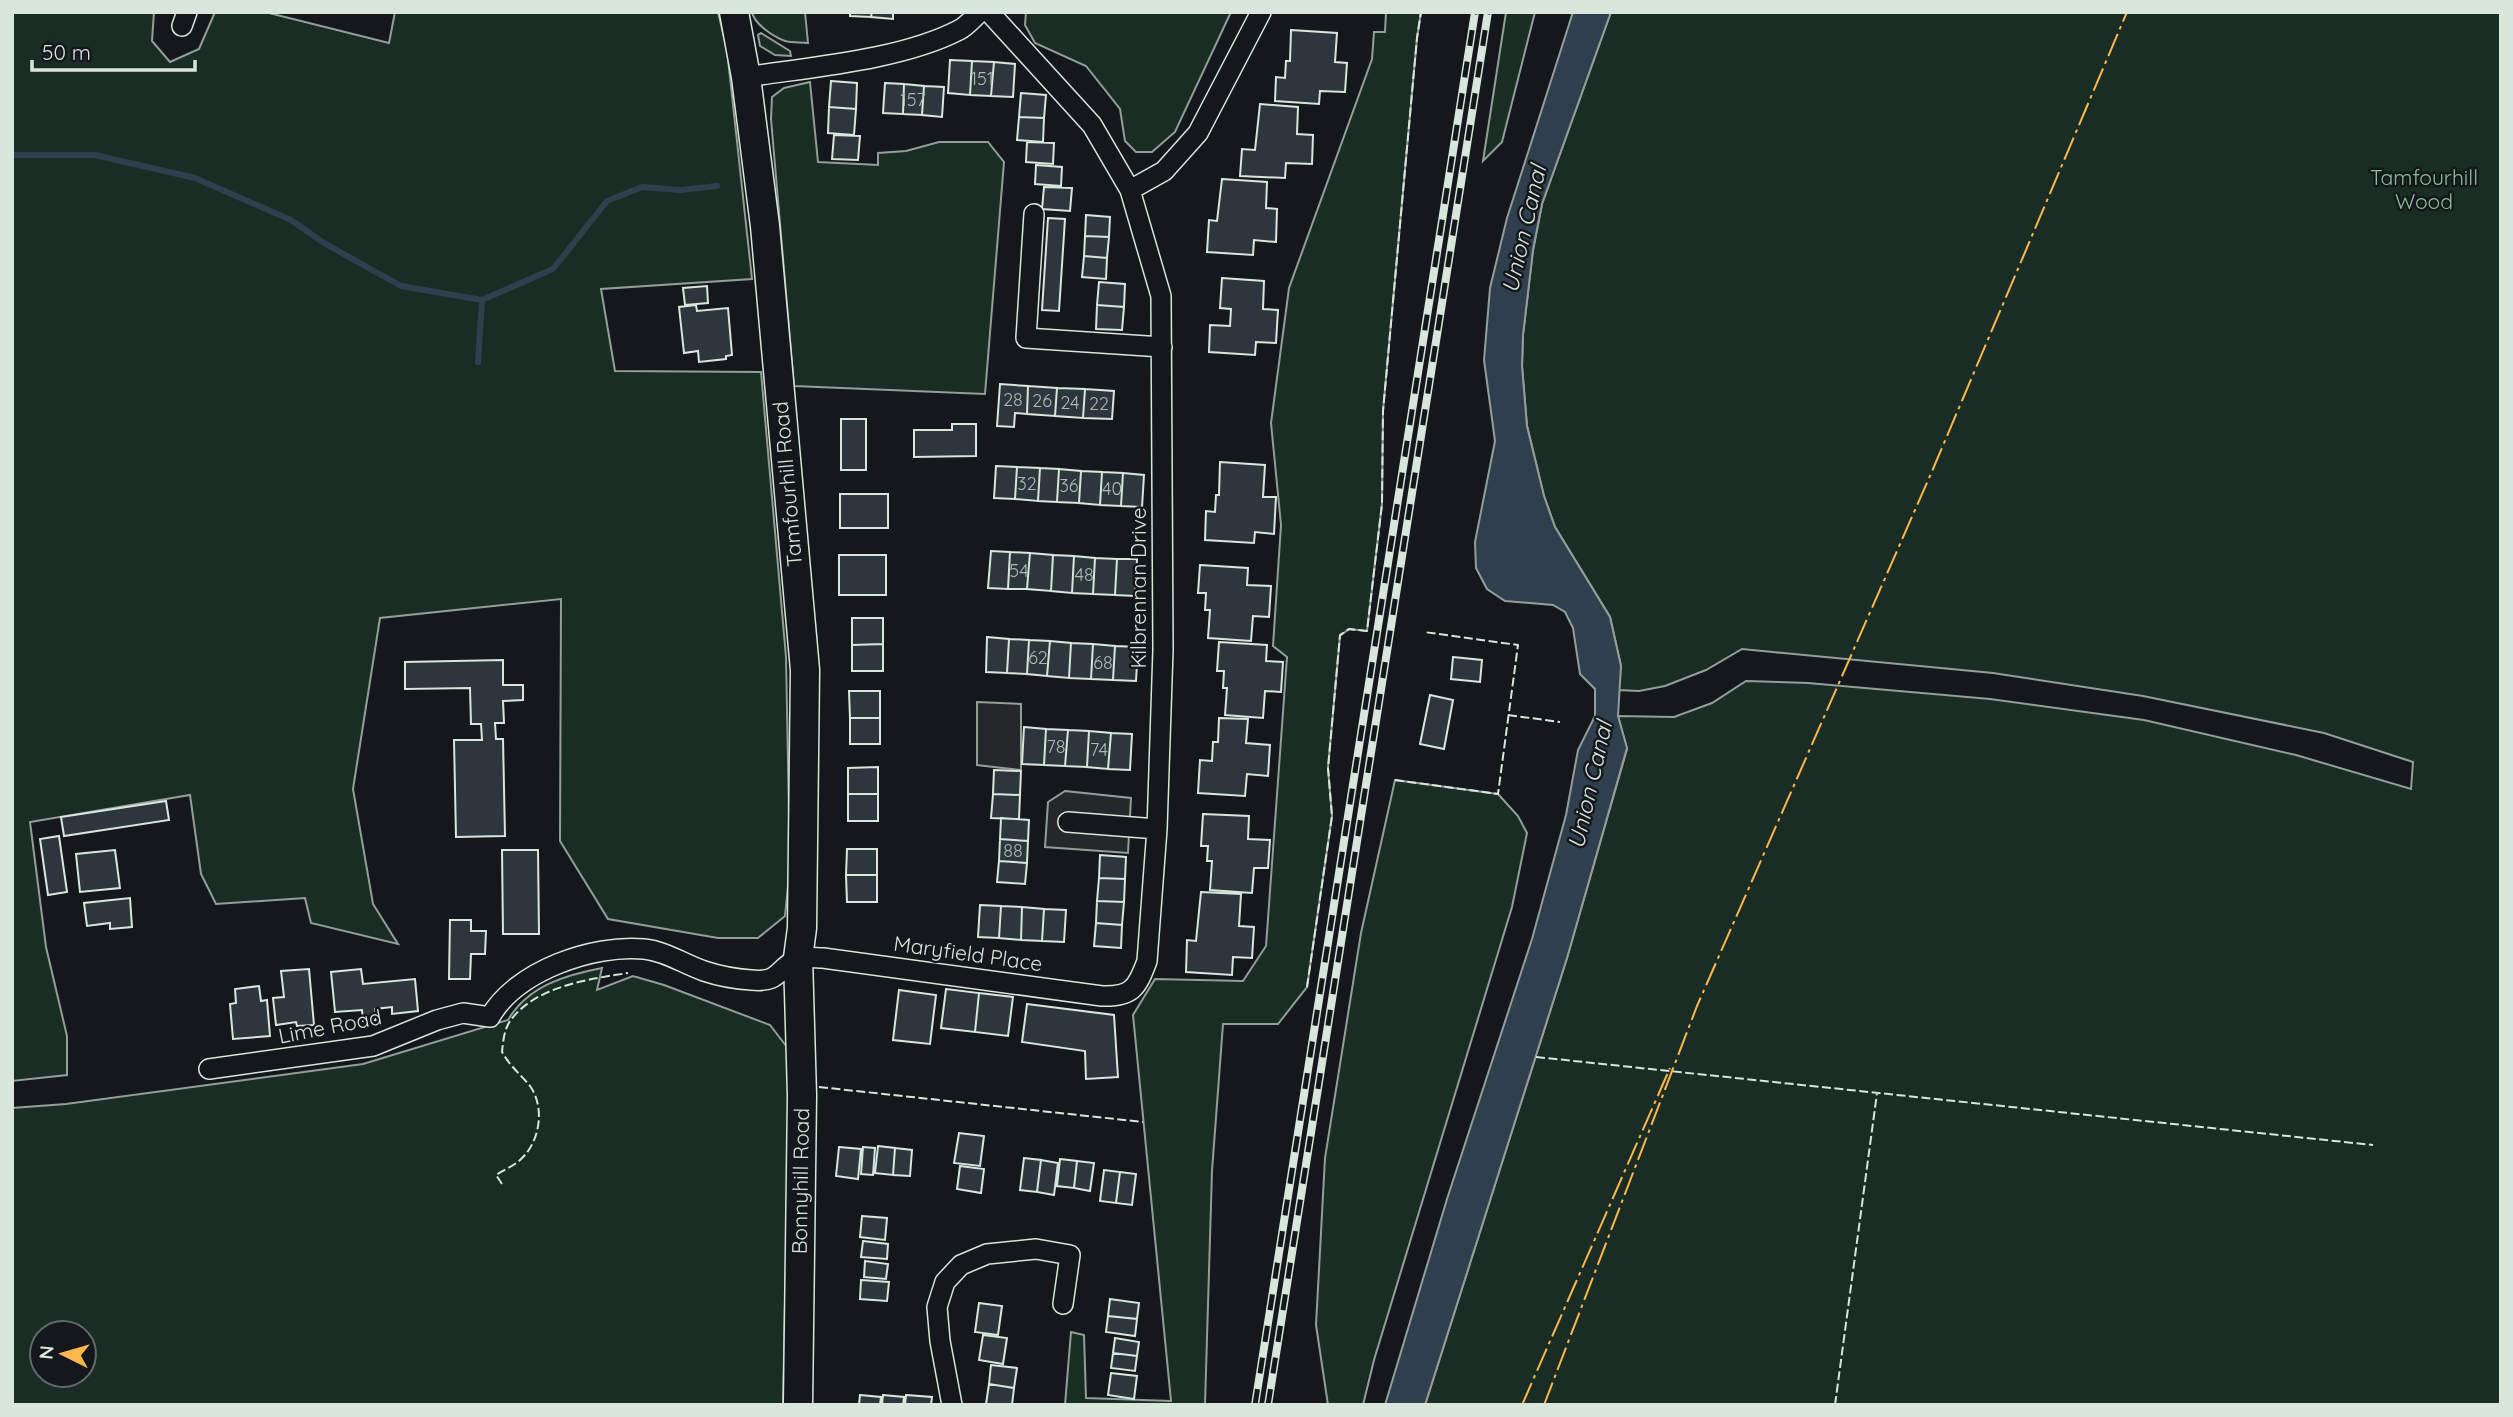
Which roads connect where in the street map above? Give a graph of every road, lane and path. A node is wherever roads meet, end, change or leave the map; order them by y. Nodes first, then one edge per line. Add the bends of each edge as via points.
1 (734, 12) edge
2 (980, 12) edge
3 (989, 12) edge
4 (1261, 12) edge
5 (746, 77) junction
6 (1130, 190) junction
7 (1034, 214) dead end
8 (1162, 347) junction
9 (1068, 822) dead end
10 (1157, 829) junction
11 (798, 958) junction
12 (1131, 991) joint
13 (209, 1069) dead end
14 (1063, 1304) dead end
15 (798, 1405) edge
16 (953, 1405) edge

1 - 5 main road, Tamfourhill Road
2 - 5 street via 962,29 927,43 863,59
3 - 6 street, Kilbrennan Drive via 1092,125
4 - 6 street via 1198,133 1164,171
5 - 11 main road, Tamfourhill Road via 775,323 805,670
6 - 8 street, Kilbrennan Drive via 1161,296
7 - 8 street via 1026,338
8 - 10 street, Kilbrennan Drive via 1163,650
9 - 10 street
10 - 12 street, Kilbrennan Drive via 1147,961
11 - 12 street, Maryfield Place via 1102,996
11 - 13 street, Lime Road via 773,979 754,981 727,978 645,949 612,949 541,970 496,1006 490,1017 463,1013 373,1046
11 - 15 main road, Bonnyhill Road via 802,1095
14 - 16 street via 1070,1255 1036,1249 987,1254 961,1265 946,1282 937,1307

